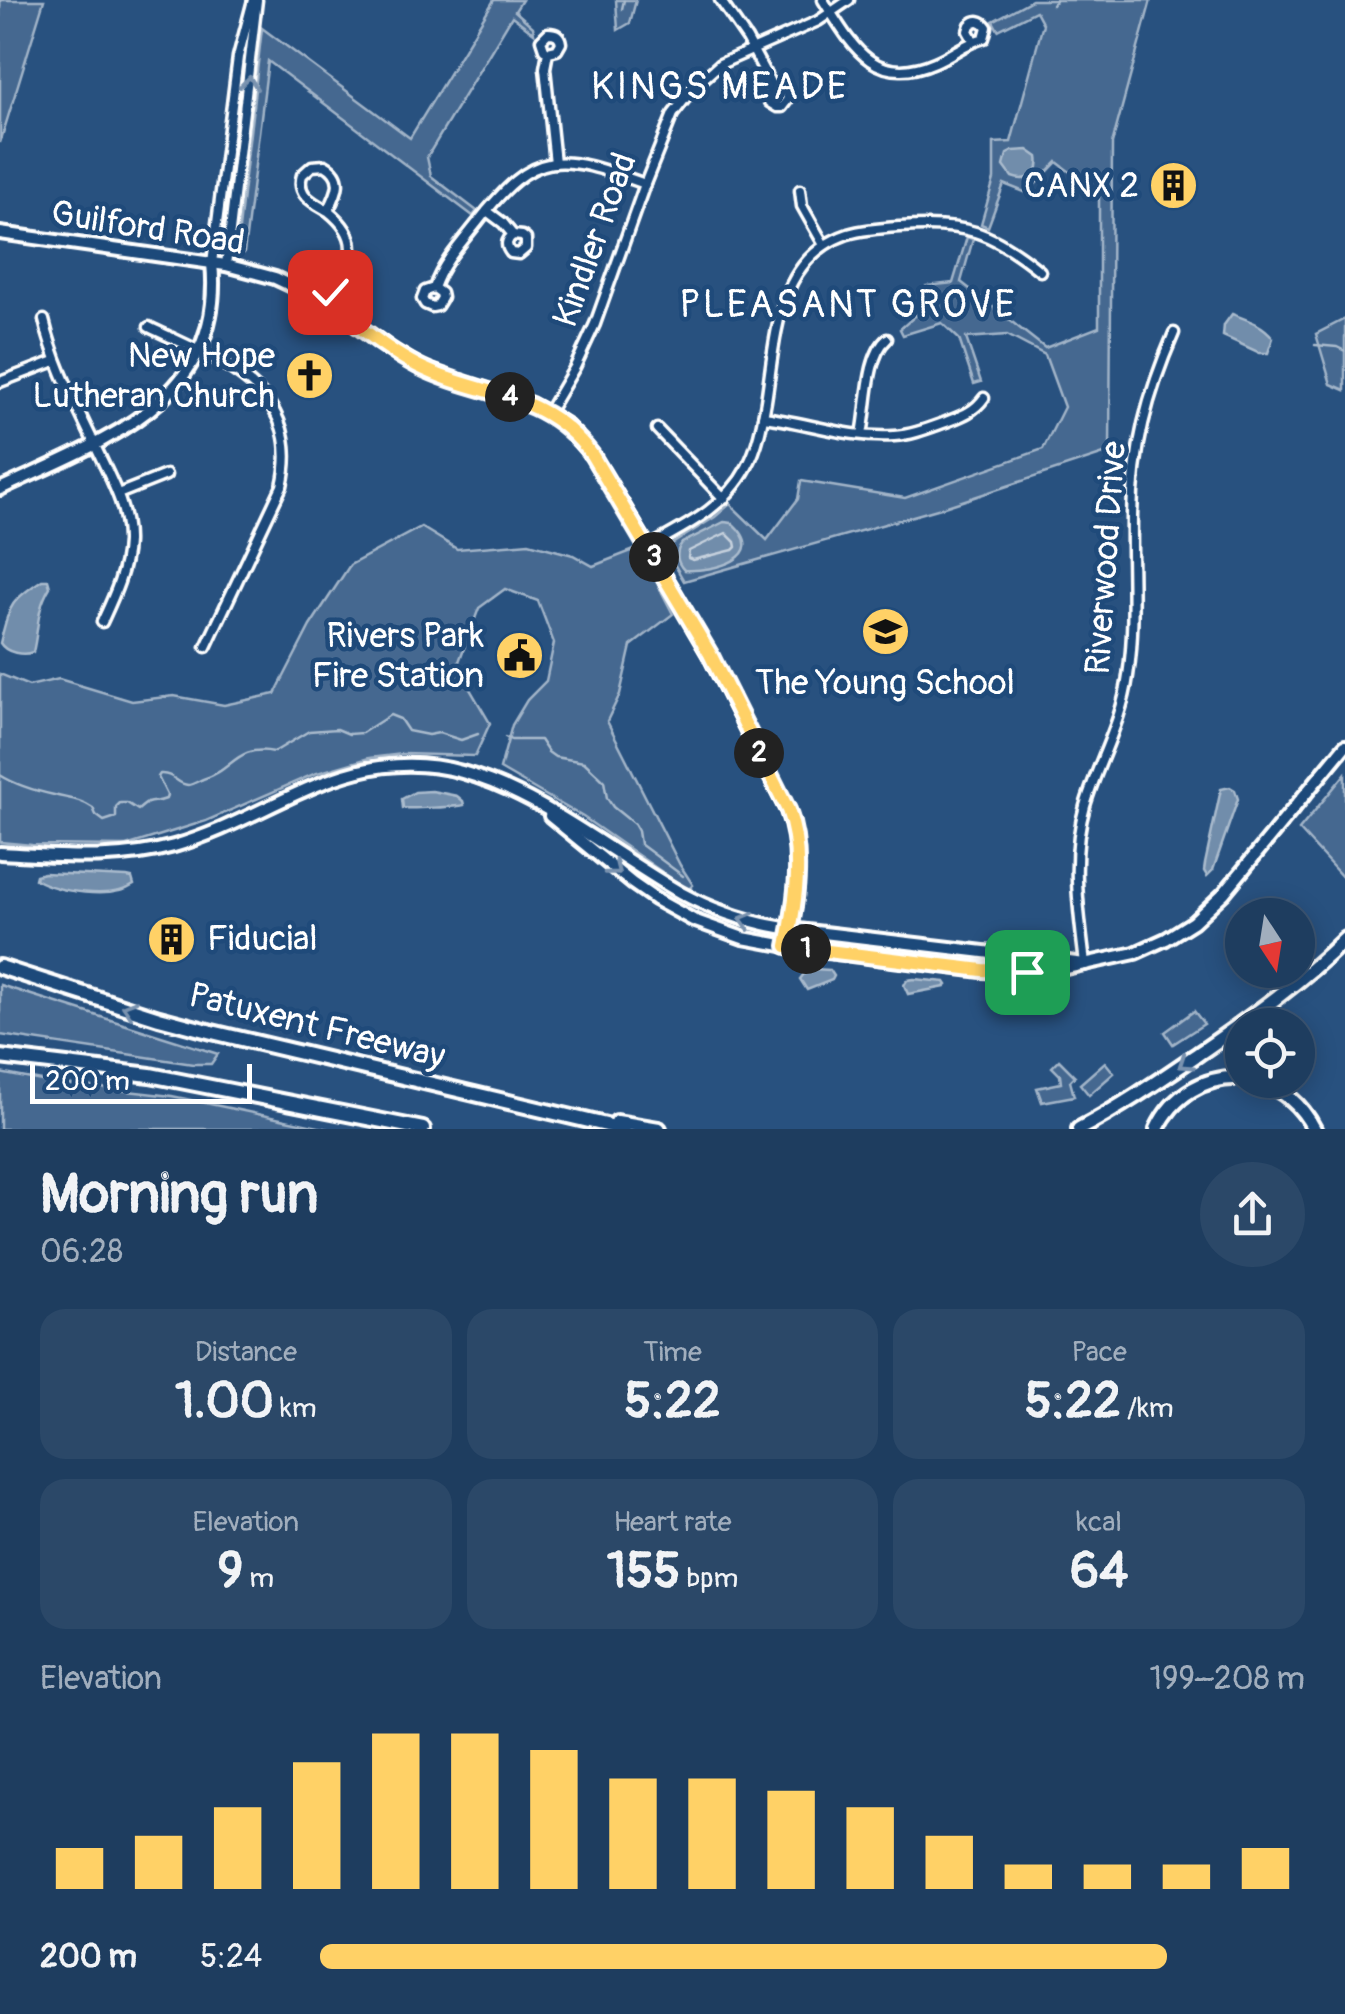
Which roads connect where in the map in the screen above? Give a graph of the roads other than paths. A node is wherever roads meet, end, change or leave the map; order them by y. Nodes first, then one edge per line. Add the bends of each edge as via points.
1 (255, 0) edge
2 (720, 0) edge
3 (823, 0) edge
4 (850, 0) edge
5 (832, 14) junction
6 (972, 38) dead end
7 (752, 49) junction
8 (548, 52) dead end
9 (773, 88) dead end
10 (555, 162) junction
11 (644, 184) junction
12 (800, 190) dead end
13 (328, 211) junction
14 (487, 211) junction
15 (0, 233) edge
16 (513, 235) dead end
17 (824, 245) junction
18 (212, 263) junction
19 (226, 265) junction
20 (1040, 271) dead end
21 (434, 288) dead end
22 (214, 291) junction
23 (324, 301) junction
24 (44, 320) dead end
25 (149, 327) dead end
26 (1174, 334) dead end
27 (887, 339) dead end
28 (198, 351) junction
29 (55, 362) junction
30 (0, 382) edge
31 (984, 398) dead end
32 (548, 412) junction
33 (763, 417) junction
34 (657, 429) dead end
35 (862, 434) junction
36 (94, 444) junction
37 (166, 476) dead end
38 (0, 489) edge
39 (118, 494) junction
40 (724, 498) junction
41 (648, 547) junction
42 (102, 622) dead end
43 (206, 646) dead end
44 (1345, 746) edge
45 (542, 808) junction
46 (0, 853) edge
47 (790, 929) junction
48 (1345, 940) edge
49 (787, 946) junction
50 (1085, 964) junction
51 (0, 967) edge
52 (0, 1057) edge
53 (1225, 1078) edge
54 (1291, 1098) edge
55 (530, 1108) junction
56 (423, 1129) edge
57 (623, 1129) edge
58 (658, 1129) edge
59 (1079, 1129) edge
60 (1157, 1129) edge
61 (1314, 1129) edge

1 - 18 street via 238,57
19 -> 1 street
2 - 7 street
3 - 5 street
4 - 5 street, Kindler Road
5 - 6 street via 857,50 899,70 935,63
5 - 7 street, Kindler Road
7 - 9 street
7 - 11 street, Kindler Road via 720,64 683,100
8 - 10 street
10 - 11 street via 583,163
10 - 14 street via 520,176
11 - 32 street, Kindler Road via 595,324
12 - 17 street
13 - 13 street via 338,179 331,168 312,166 302,174 301,190
13 - 23 street via 346,228 352,249
14 - 16 street
14 - 21 street
15 - 18 street, Guilford Road
17 - 20 street via 868,230 956,227 1002,243
17 - 33 street via 786,291
18 - 19 street, Guilford Road
18 - 22 street
19 - 22 street
19 - 23 street, Guilford Road
22 - 28 street
23 - 32 street, Guilford Road via 422,368
24 - 29 street
25 - 28 street
26 - 50 street, Riverwood Drive via 1146,404 1135,460 1128,679 1078,838
27 - 35 street via 874,361
28 - 36 street via 152,410
28 - 43 street via 256,386 272,407 285,449 278,498
29 - 30 street
29 - 36 street
31 - 35 street via 971,412 921,431
32 - 41 street, Guilford Road via 581,439
33 - 35 street
33 - 40 street via 752,456
34 - 40 street
36 - 38 street
36 - 39 street
37 - 39 street
39 - 42 street via 126,555
40 - 41 street
41 - 47 street, Guilford Road via 710,654 793,824 798,853
44 - 50 street via 1194,922 1149,948
45 - 46 street via 500,784 457,771 388,766 330,778 217,830 149,852 96,858
47 -> 45 street via 701,904
45 -> 49 street via 674,910 742,938
47 - 49 street, Guilford Road
47 - 50 street
48 -> 59 highway via 1222,1038
49 - 50 street via 1002,972
55 -> 51 highway, Patuxent Freeway via 159,1018
52 - 56 highway via 150,1075
53 - 60 highway via 1186,1093
54 - 61 highway
55 - 57 highway, Patuxent Freeway
55 - 58 highway

